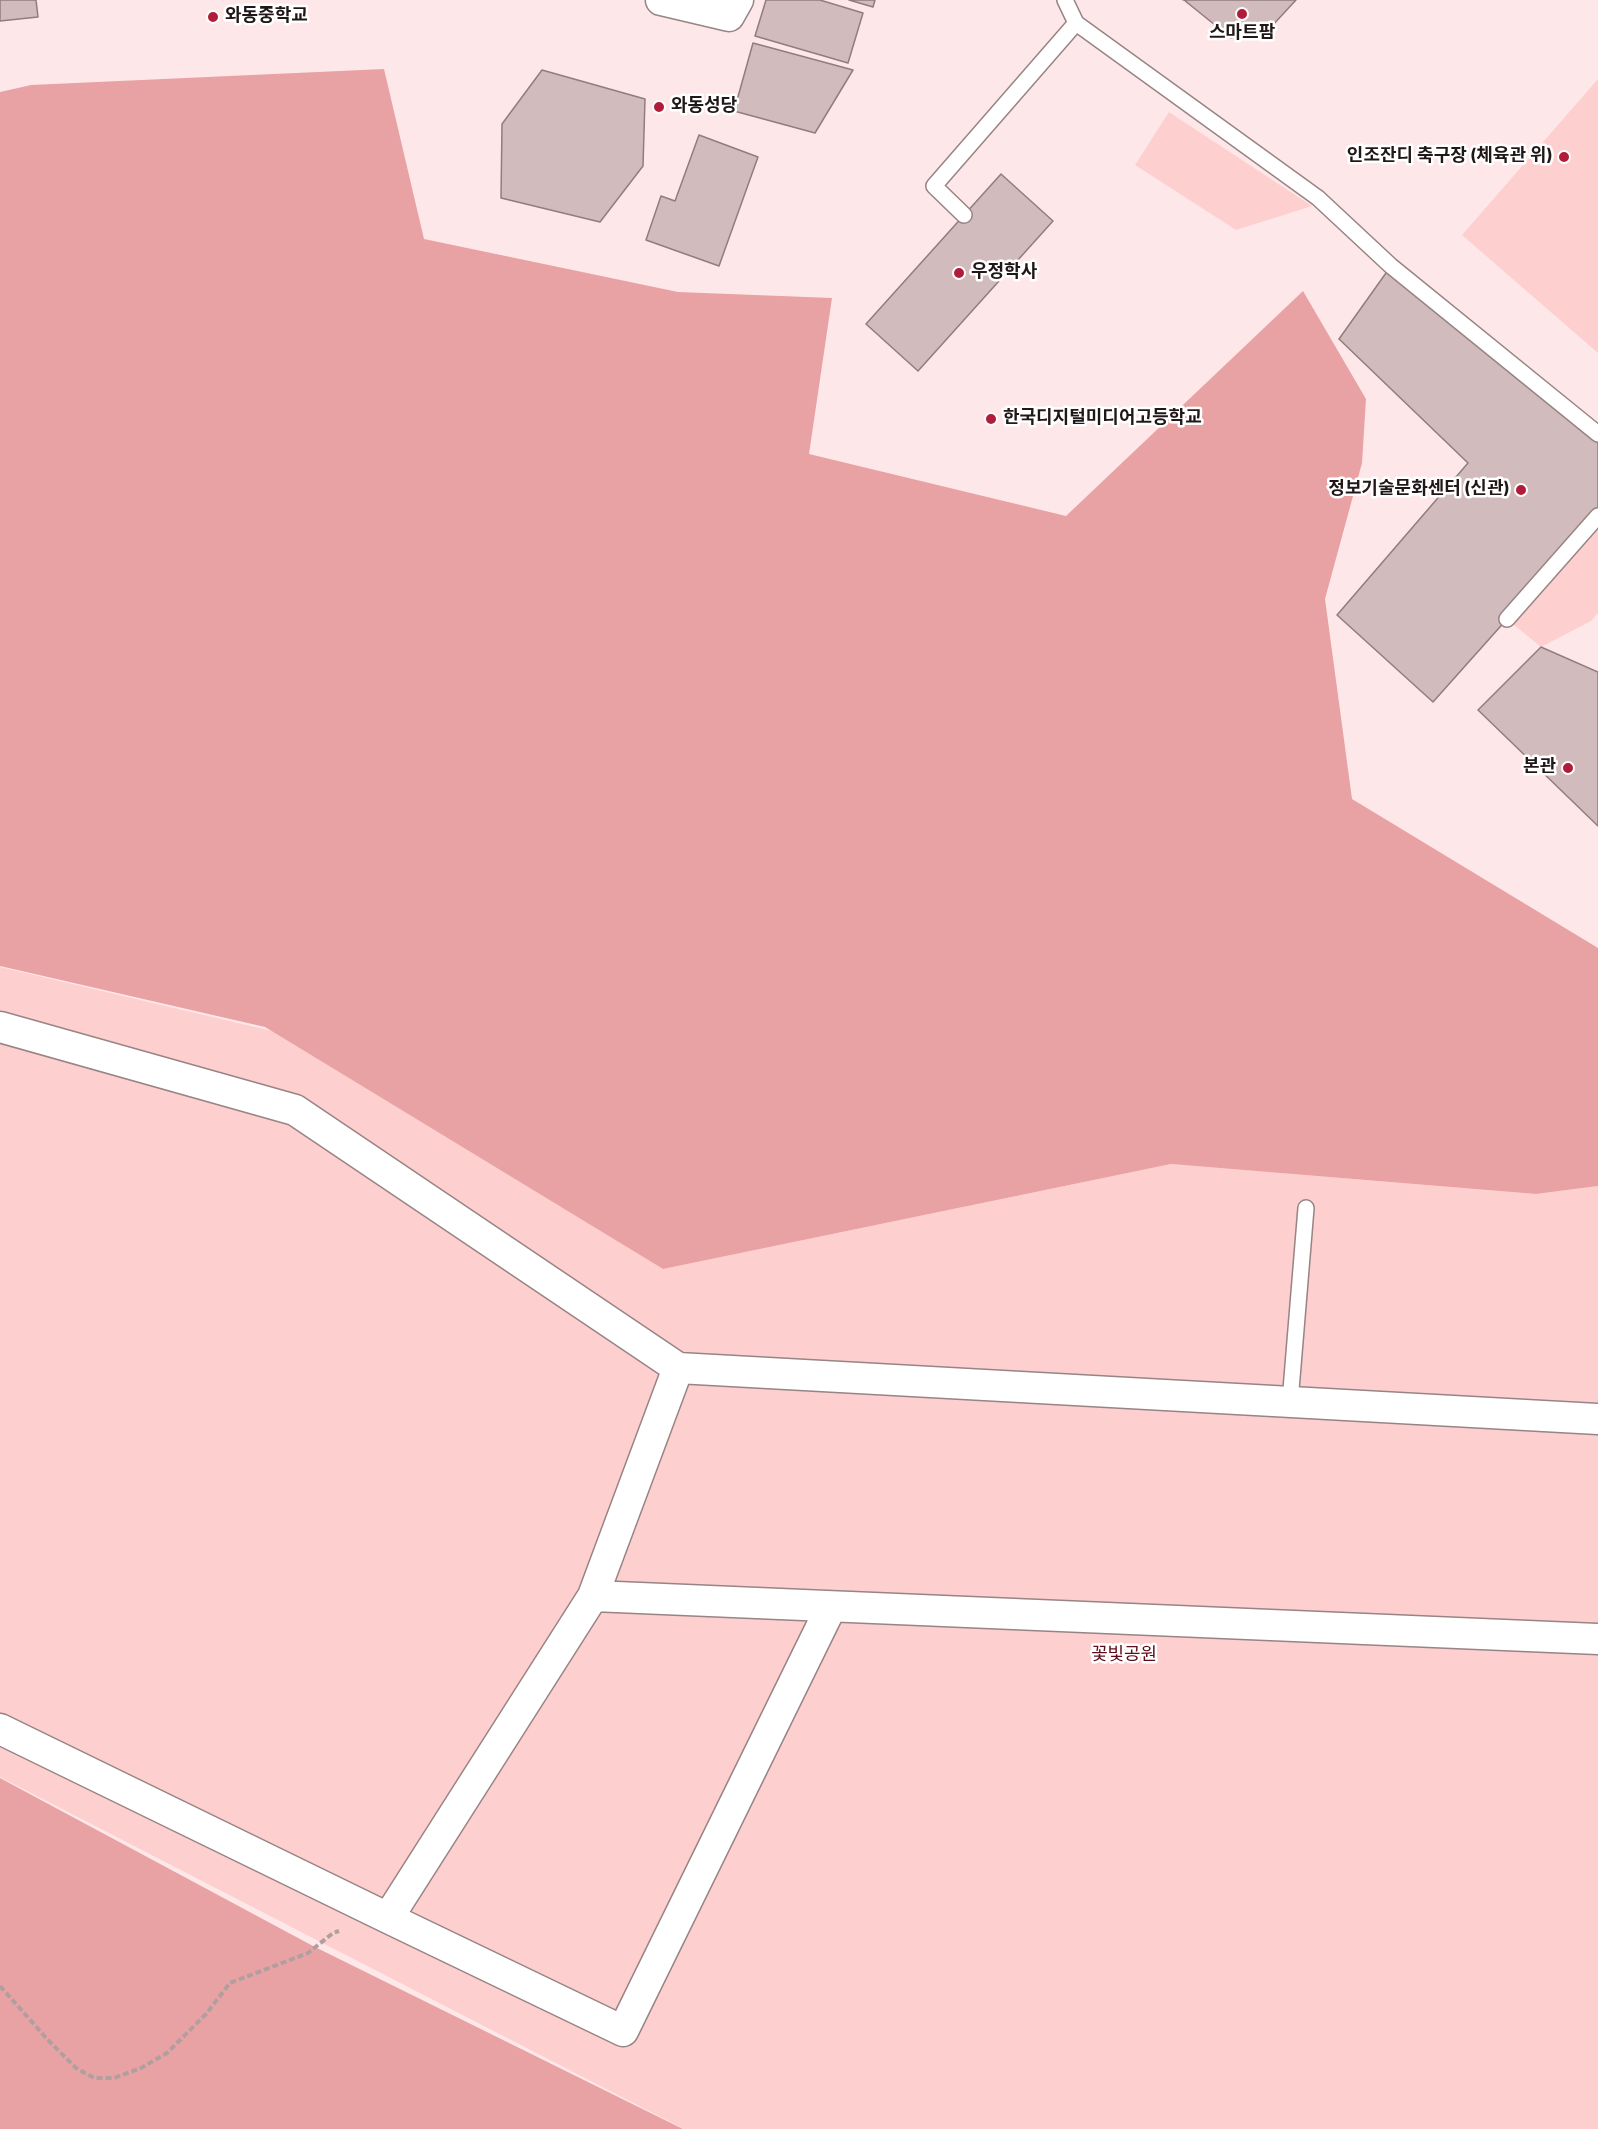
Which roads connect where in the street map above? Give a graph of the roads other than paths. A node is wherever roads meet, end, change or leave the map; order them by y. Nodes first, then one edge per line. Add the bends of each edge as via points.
1 (661, 0) edge
2 (738, 0) edge
3 (1065, 0) edge
4 (1076, 23) junction
5 (964, 215) dead end
6 (1598, 434) edge
7 (1598, 516) edge
8 (1507, 619) dead end
9 (0, 1027) edge
10 (1306, 1208) dead end
11 (678, 1368) junction
12 (1290, 1402) junction
13 (1598, 1419) edge
14 (593, 1596) junction
15 (831, 1607) junction
16 (1598, 1640) edge
17 (0, 1729) edge
18 (388, 1918) junction

1 - 2 street via 729,16
3 - 4 lane
4 - 5 lane via 934,186
4 - 6 lane via 1318,198 1391,266
7 - 8 lane
9 - 11 street via 294,1110
10 - 12 lane
11 - 12 street
11 - 14 street
12 - 13 street
14 - 15 street
14 - 18 street
15 - 16 street
15 - 18 street via 623,2031
17 - 18 street

